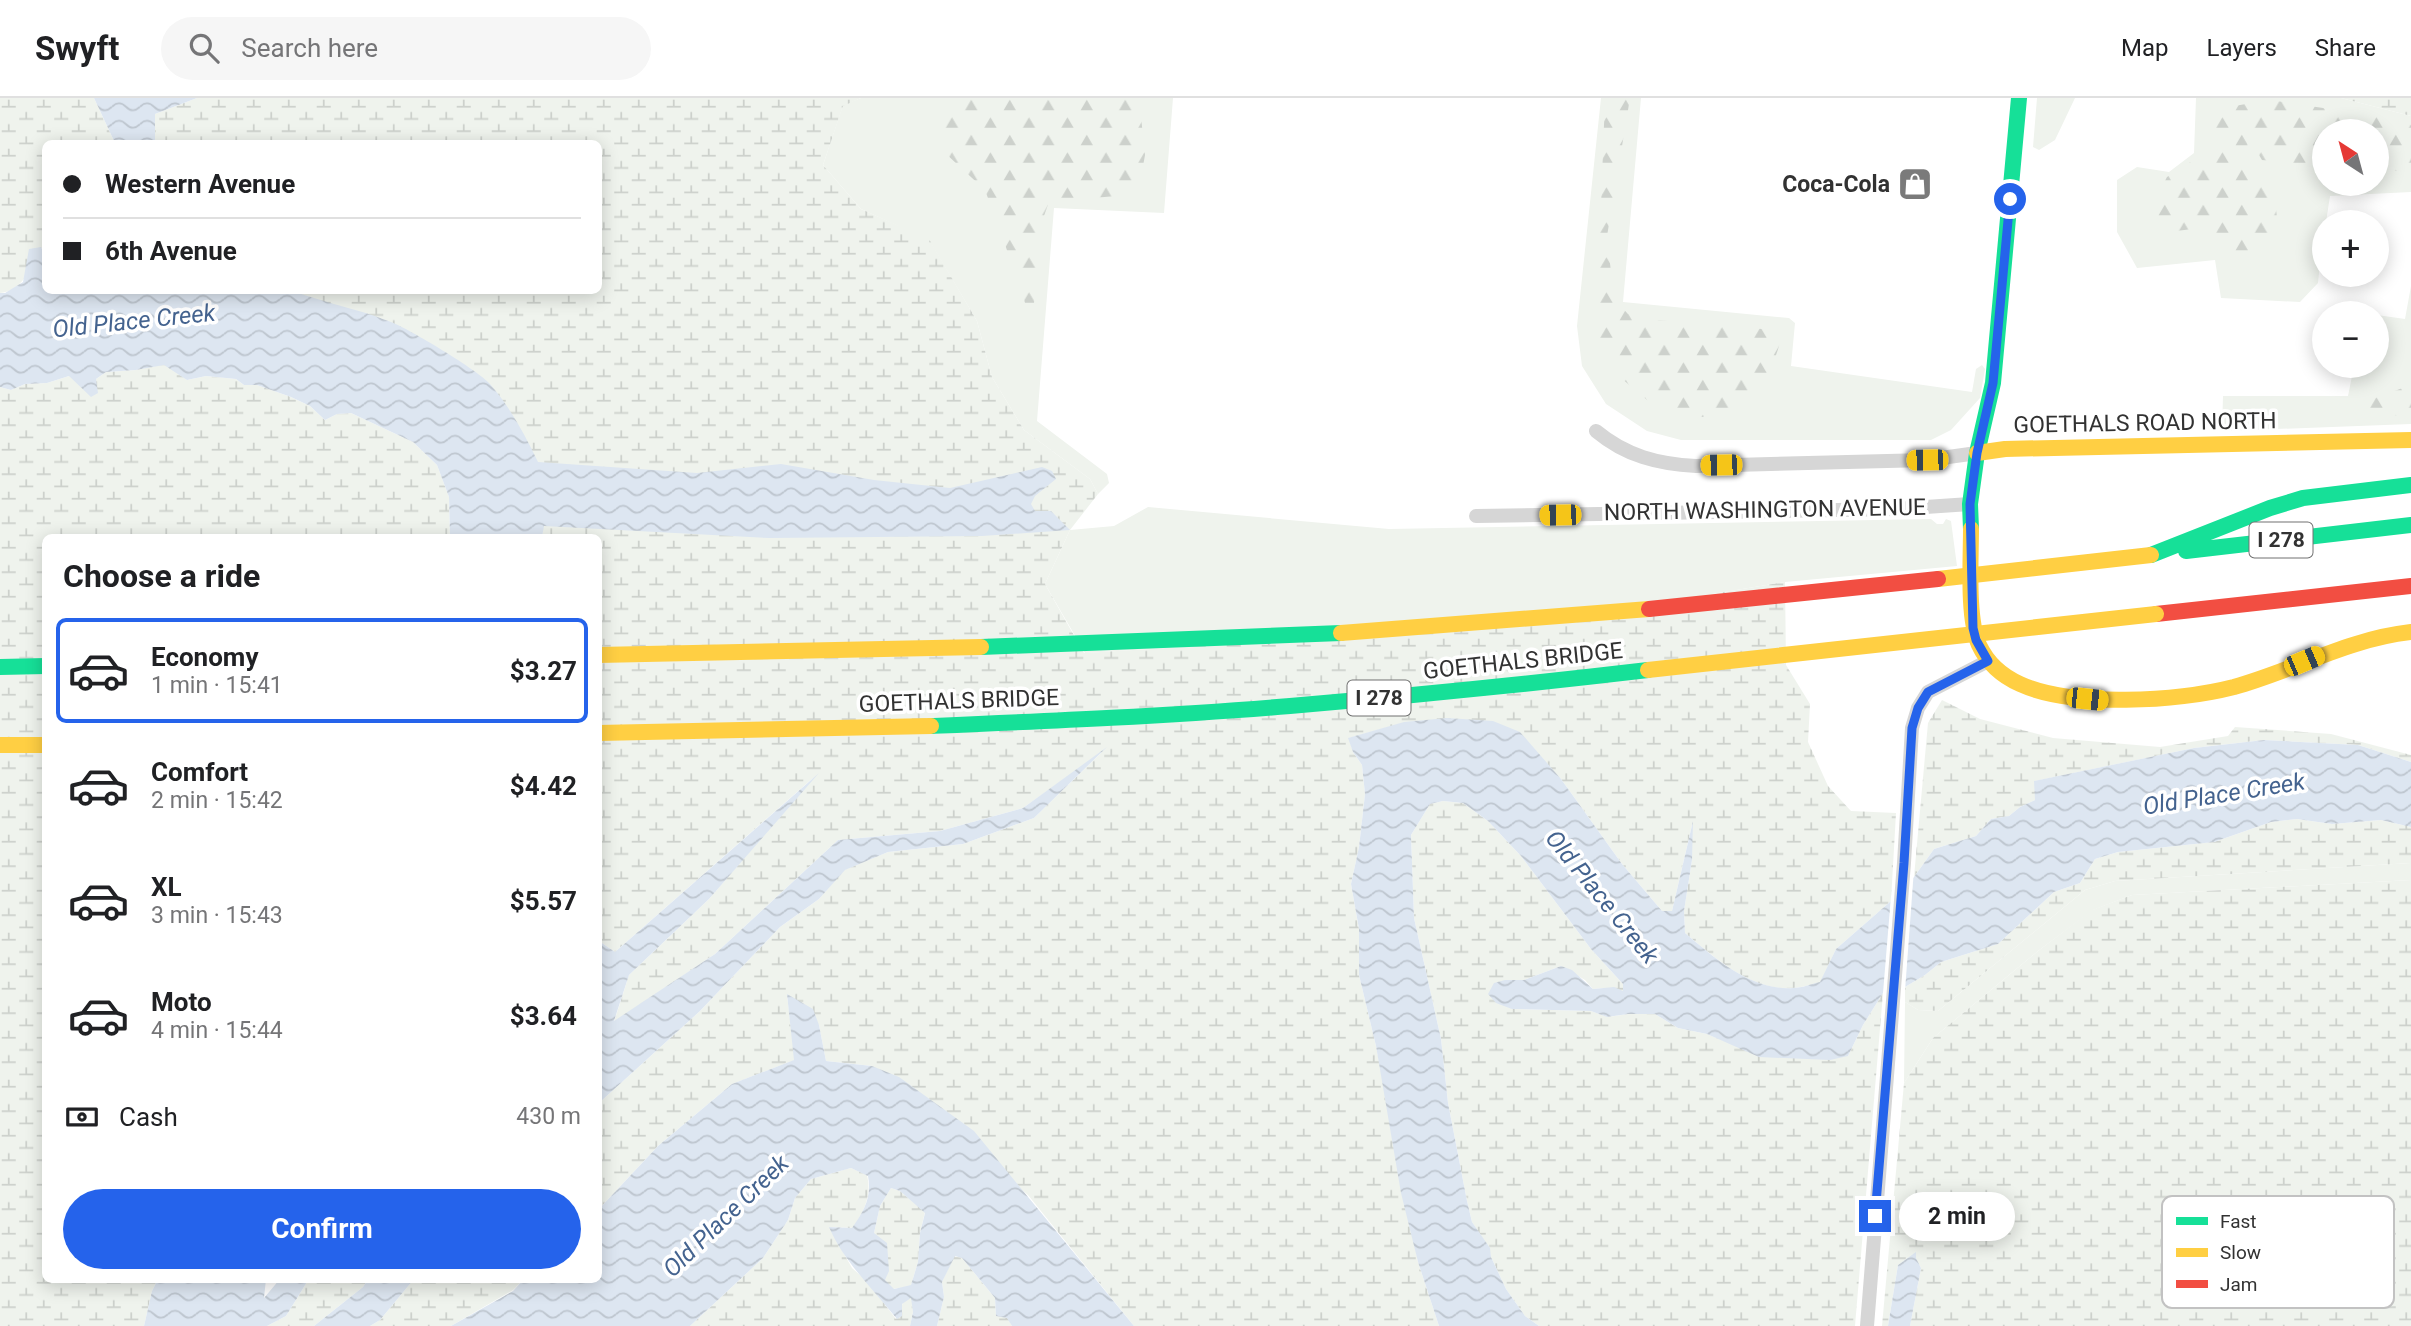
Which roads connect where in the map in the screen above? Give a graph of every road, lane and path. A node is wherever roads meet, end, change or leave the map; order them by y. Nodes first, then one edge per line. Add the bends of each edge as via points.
1 (2019, 98) edge
2 (1596, 432) dead end
3 (2411, 440) edge
4 (1977, 453) junction
5 (2411, 485) edge
6 (1970, 504) junction
7 (1476, 516) dead end
8 (2411, 525) edge
9 (2151, 555) junction
10 (2411, 586) edge
11 (2391, 589) junction
12 (2411, 597) edge
13 (2411, 632) edge
14 (602, 655) edge
15 (1988, 661) junction
16 (42, 666) edge
17 (0, 667) edge
18 (602, 733) edge
19 (42, 744) edge
20 (0, 746) edge
21 (1867, 1326) edge

1 - 4 main road via 1993,383
2 - 4 street, GOETHALS ROAD NORTH via 1636,455 1672,464 1927,460
3 - 4 main road, GOETHALS ROAD NORTH
4 - 6 main road
5 - 9 main road via 2302,498
6 - 7 street, NORTH WASHINGTON AVENUE
6 - 15 main road via 1973,628
8 - 9 main road, I 278
9 - 14 main road, GOETHALS BRIDGE / I 278, bridge via 1665,608 1364,632 1088,645
10 - 11 main road, I 278
11 - 12 main road
11 - 18 main road, GOETHALS BRIDGE / I 278, bridge via 1470,691 1288,706 929,726
13 - 15 main road via 2362,639 2244,684 2165,699 2105,701 2036,692 2003,677
15 - 21 street via 1928,692 1912,728
16 - 17 main road
19 - 20 main road

